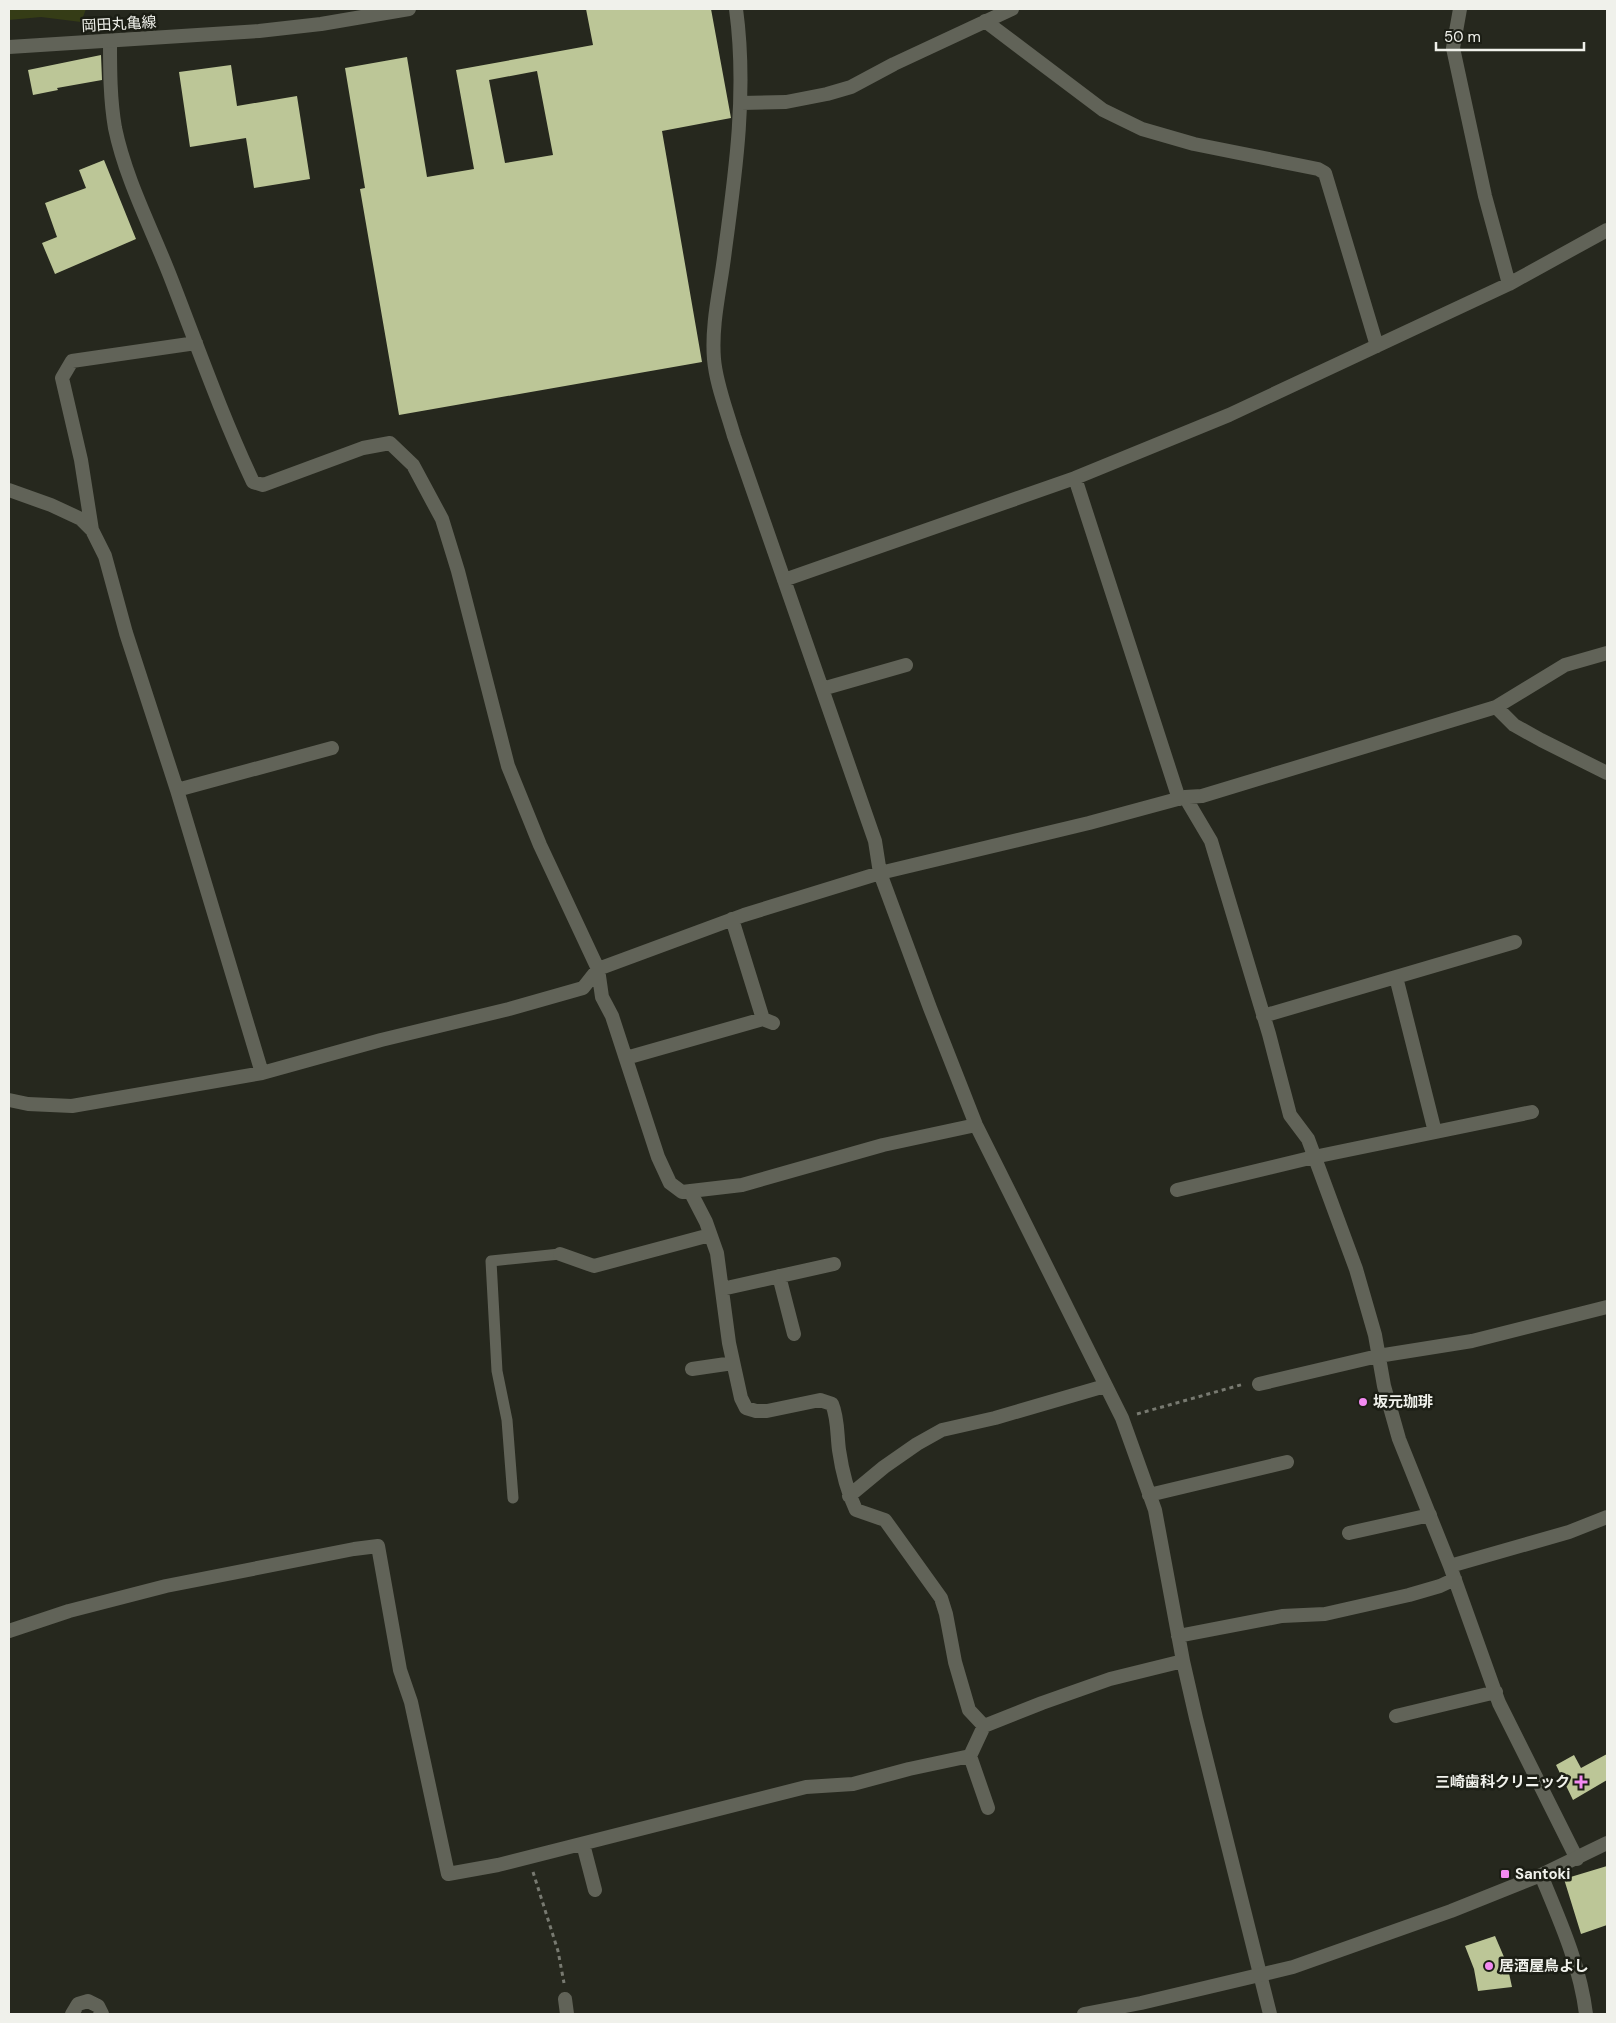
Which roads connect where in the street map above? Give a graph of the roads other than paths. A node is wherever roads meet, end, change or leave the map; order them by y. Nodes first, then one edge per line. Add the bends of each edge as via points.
1 (409, 9) edge
2 (736, 9) edge
3 (1012, 9) edge
4 (1460, 9) edge
5 (985, 21) junction
6 (110, 41) junction
7 (9, 47) edge
8 (741, 103) junction
9 (1607, 230) edge
10 (1509, 284) junction
11 (196, 343) junction
12 (1377, 346) junction
13 (1075, 478) junction
14 (9, 490) edge
15 (92, 530) junction
16 (784, 580) junction
17 (1607, 653) edge
18 (906, 665) dead end
19 (822, 689) junction
20 (1496, 707) junction
21 (332, 748) dead end
22 (1607, 774) edge
23 (177, 790) junction
24 (1182, 798) junction
25 (880, 873) junction
26 (732, 919) junction
27 (1515, 942) dead end
28 (598, 969) junction
29 (1396, 977) junction
30 (1263, 1016) junction
31 (626, 1058) junction
32 (262, 1073) junction
33 (9, 1100) edge
34 (1532, 1112) dead end
35 (976, 1125) junction
36 (1435, 1132) junction
37 (1314, 1157) junction
38 (1177, 1190) dead end
39 (690, 1191) junction
40 (710, 1235) junction
41 (560, 1254) joint
42 (834, 1264) dead end
43 (779, 1276) junction
44 (722, 1289) junction
45 (1607, 1307) edge
46 (794, 1334) dead end
47 (1378, 1356) junction
48 (734, 1363) junction
49 (692, 1368) dead end
50 (1259, 1384) road end
51 (1105, 1386) junction
52 (1287, 1462) dead end
53 (1149, 1495) junction
54 (849, 1496) junction
55 (513, 1498) dead end
56 (1430, 1515) junction
57 (1607, 1517) edge
58 (1348, 1533) dead end
59 (1453, 1573) junction
60 (9, 1631) edge
61 (1178, 1636) junction
62 (1183, 1661) junction
63 (1496, 1692) junction
64 (1396, 1716) dead end
65 (984, 1726) junction
66 (970, 1756) junction
67 (988, 1808) dead end
68 (1607, 1843) edge
69 (583, 1844) junction
70 (1577, 1859) junction
71 (1541, 1875) junction
72 (595, 1890) dead end
73 (1262, 1975) junction
74 (565, 1999) road end
75 (72, 2014) edge
76 (102, 2014) edge
77 (567, 2014) edge
78 (1084, 2014) edge
79 (1270, 2014) edge
80 (1586, 2014) edge

1 - 6 street, 岡田丸亀線 via 259,31
2 - 8 street
3 - 5 street
4 - 10 street via 1454,48 1485,196
5 - 8 street via 851,87 786,102
5 - 12 street via 1103,110 1142,129 1194,144 1325,172
6 - 7 street, 岡田丸亀線
6 - 11 street via 110,88 115,129 127,171
8 - 16 street via 733,190 713,333 714,360 734,436
9 - 10 street
10 - 12 street
11 - 15 street via 72,361 62,378 81,460
11 - 28 street via 228,429 253,482 263,485 363,448 390,443 413,465 442,519 508,766 540,845
12 - 13 street via 1229,415
13 - 16 street
13 - 24 street
14 - 15 street via 81,519
15 - 23 street via 106,556 126,633
16 - 19 street
17 - 20 street via 1565,665
18 - 19 street
19 - 25 street via 875,841
20 - 22 street via 1521,728
20 - 24 street via 1202,796
21 - 23 street
23 - 32 street
24 - 25 street via 1089,824
24 - 30 street via 1211,841
25 - 26 street
25 - 35 street
26 - 28 street
26 - 31 street via 768,1021
27 - 29 street
28 - 31 street via 602,998 612,1016
28 - 32 street via 582,988
29 - 30 street
29 - 36 street
30 - 37 street via 1290,1115 1308,1139
31 - 39 street via 658,1157 670,1183 682,1192
32 - 33 street via 72,1106
34 - 36 street
35 - 39 street via 883,1145 742,1185
35 - 51 street
36 - 37 street
37 - 38 street
37 - 47 street via 1356,1269
39 - 40 street
40 - 41 street via 594,1266
40 - 44 street via 717,1253
41 - 55 lane via 490,1261 497,1370 507,1420
42 - 43 street
43 - 44 street
43 - 46 street
44 - 48 street
45 - 47 street via 1472,1341
47 - 50 street
47 - 56 street via 1399,1439
48 - 49 street
48 - 54 street via 746,1408 767,1411 820,1400 832,1404
51 - 53 street via 1122,1418
51 - 54 street via 942,1430 884,1467
52 - 53 street
53 - 61 street via 1155,1510
54 - 65 street via 856,1510 885,1520 941,1598 969,1710
56 - 58 street
56 - 59 street
57 - 59 street
59 - 61 street via 1440,1586 1347,1610 1282,1616
59 - 63 street
60 - 69 street via 69,1611 166,1586 378,1546 400,1670 411,1702 448,1874
61 - 62 street
62 - 65 street via 1110,1679
62 - 73 street via 1212,1788
63 - 64 street
63 - 70 street
65 - 66 street
66 - 67 street
66 - 69 street via 853,1784 806,1787
68 - 70 street
69 - 72 street
70 - 71 street
71 - 73 street via 1451,1911
71 - 80 street via 1569,1943 1583,1989
73 - 78 street
73 - 79 street
74 - 77 street
75 - 76 street via 78,2004 88,2001 98,2006

